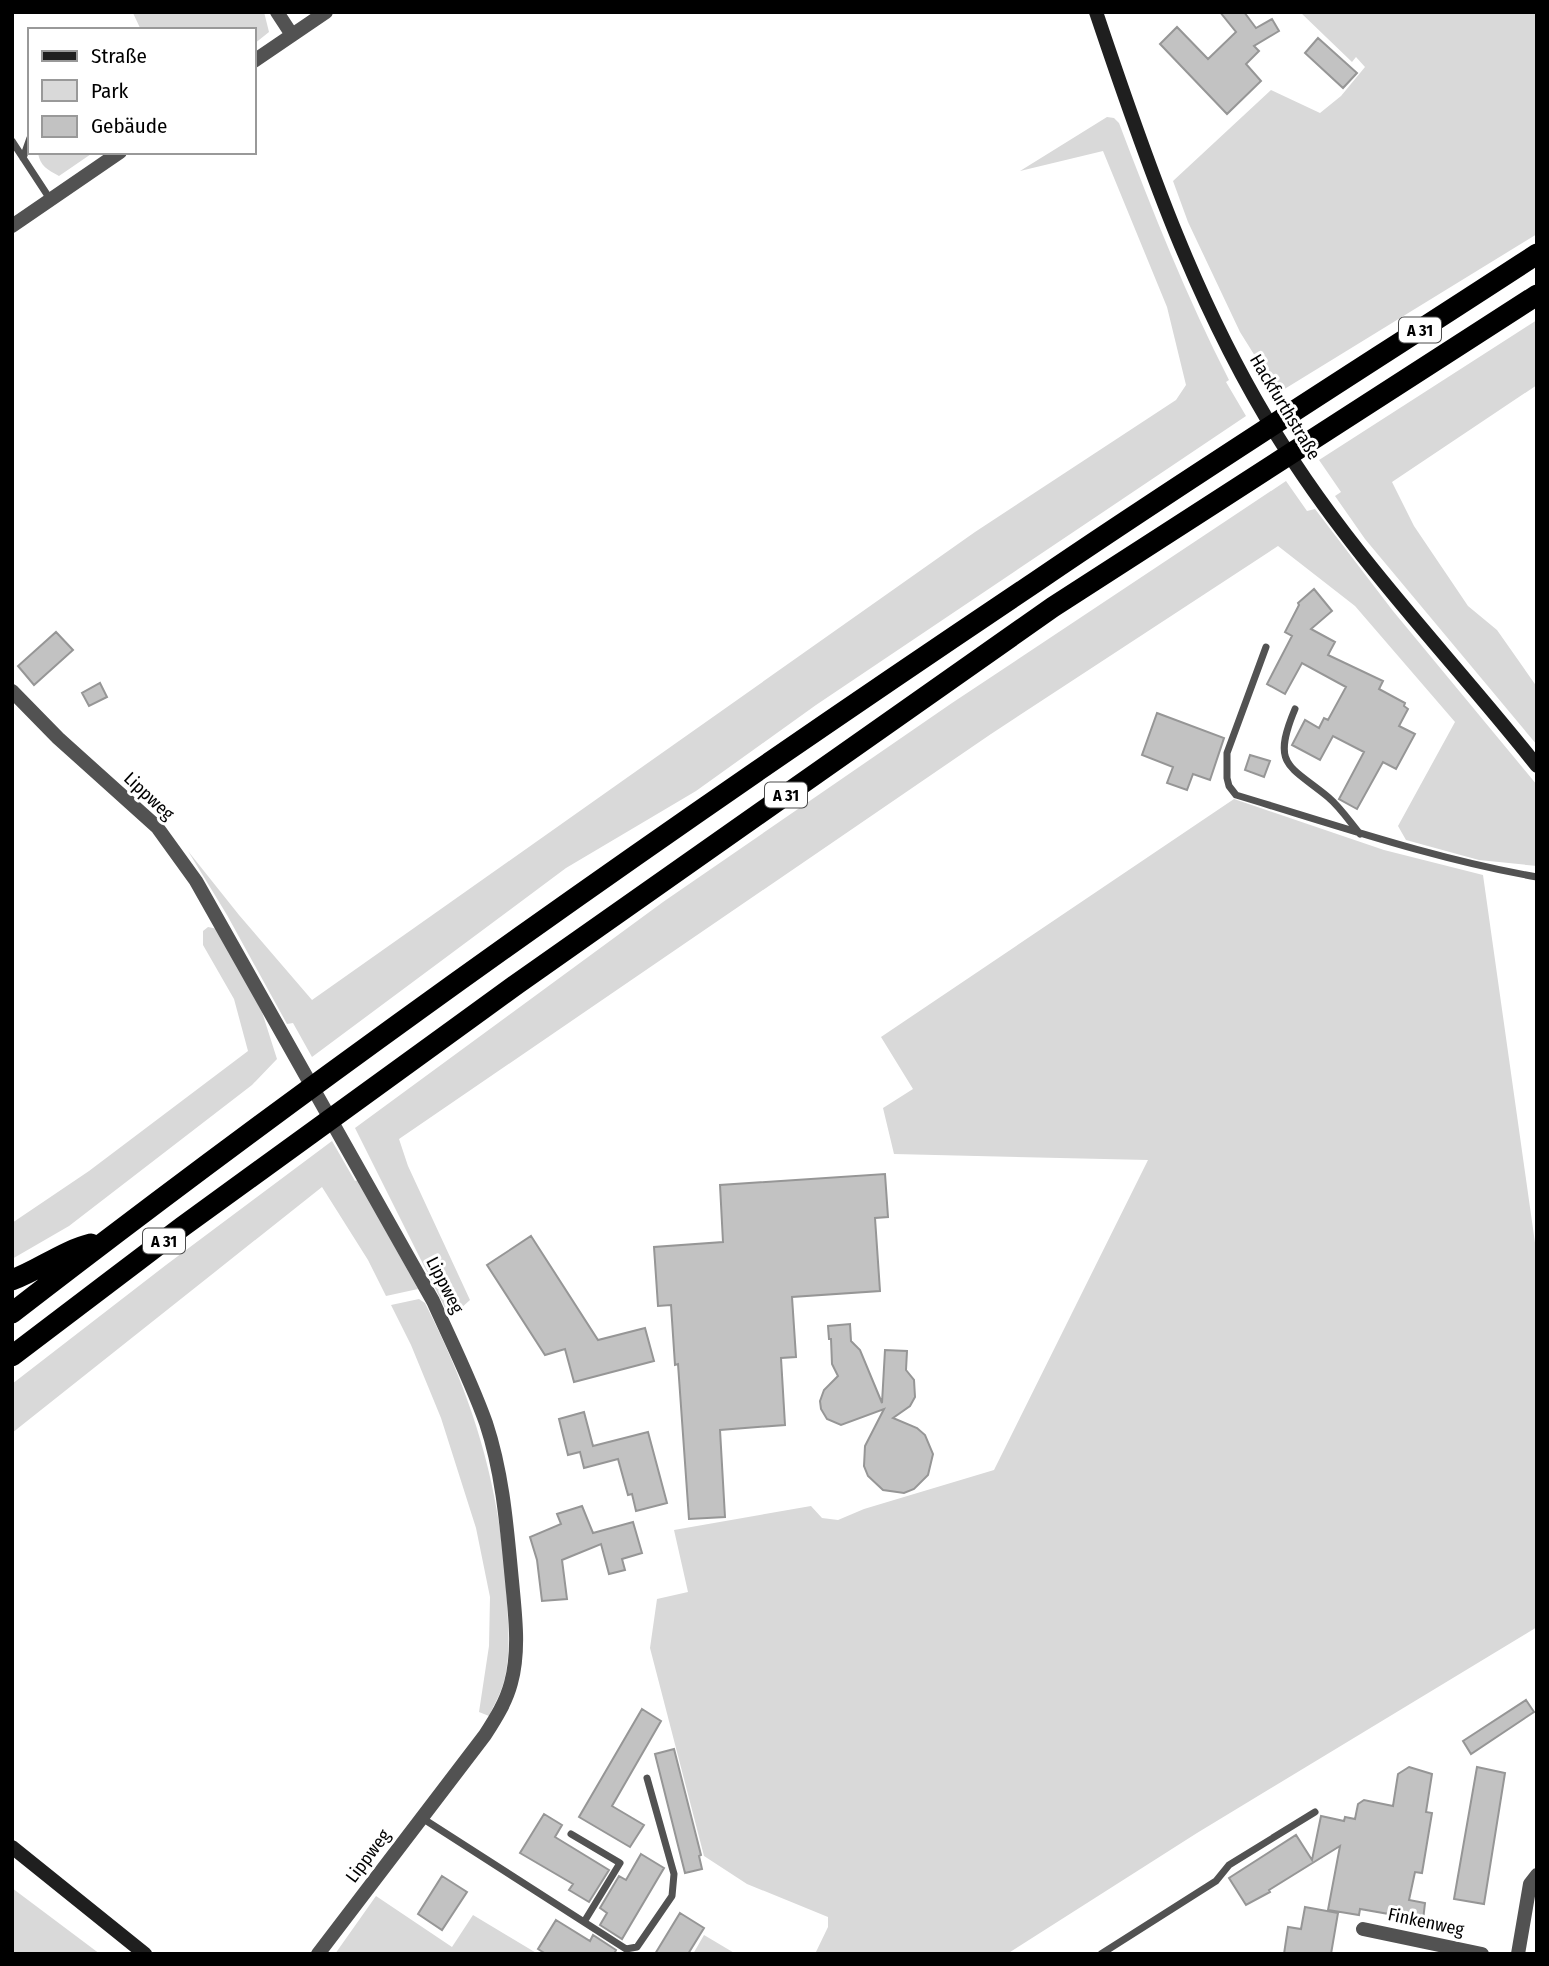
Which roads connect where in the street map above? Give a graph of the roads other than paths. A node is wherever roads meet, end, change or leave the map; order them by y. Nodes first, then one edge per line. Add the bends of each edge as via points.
1 (276, 12) edge
2 (326, 12) edge
3 (1096, 12) edge
4 (292, 35) junction
5 (256, 60) edge
6 (12, 141) edge
7 (28, 144) edge
8 (117, 154) edge
9 (23, 158) junction
10 (50, 200) junction
11 (12, 226) edge
12 (1537, 254) edge
13 (1537, 295) edge
14 (1266, 647) dead end
15 (12, 691) edge
16 (1294, 709) dead end
17 (1537, 766) edge
18 (1361, 834) junction
19 (1537, 877) edge
20 (106, 1240) junction
21 (12, 1280) edge
22 (12, 1313) edge
23 (12, 1356) edge
24 (648, 1778) dead end
25 (1315, 1812) dead end
26 (421, 1818) junction
27 (572, 1834) dead end
28 (12, 1847) edge
29 (1537, 1875) edge
30 (584, 1922) junction
31 (1363, 1929) dead end
32 (145, 1954) edge
33 (318, 1954) edge
34 (1101, 1954) edge
35 (1482, 1954) edge
36 (1518, 1954) edge

1 - 4 street
2 - 4 street
3 - 17 street, Hackfurthstraße via 1189,267 1283,445 1354,546
4 - 5 street
6 - 9 lane
7 - 9 lane
8 - 10 street
9 - 10 lane
10 - 11 street
12 - 20 highway, A 31 via 1038,579 499,951
13 - 23 highway, A 31 via 1042,615 517,984
14 - 18 lane via 1227,753 1229,786 1236,795
15 - 26 street, Lippweg via 157,827 196,881 433,1301 486,1425 505,1513 515,1615 512,1679 485,1735
16 - 18 lane via 1284,753 1288,766 1329,798
18 - 19 lane via 1480,867
20 - 21 highway via 76,1247
20 - 22 highway, A 31
24 - 30 lane via 674,1874 672,1896 637,1947 626,1949
25 - 34 lane
26 - 30 lane
26 - 33 street, Lippweg
27 - 30 lane via 620,1863
28 - 32 street
29 - 36 street via 1530,1884
31 - 35 street, Finkenweg

